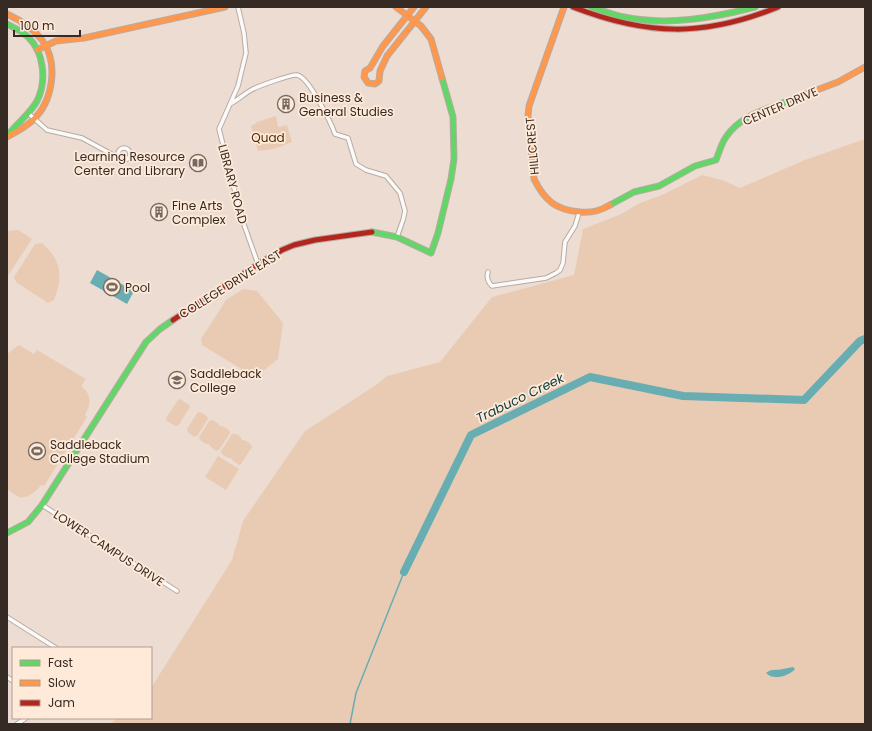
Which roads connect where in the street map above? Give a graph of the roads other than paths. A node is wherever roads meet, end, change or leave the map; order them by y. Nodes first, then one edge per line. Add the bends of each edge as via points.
1 (225, 7) edge
2 (238, 7) edge
3 (396, 7) edge
4 (414, 7) edge
5 (426, 7) edge
6 (564, 7) edge
7 (573, 7) edge
8 (591, 7) edge
9 (755, 7) edge
10 (778, 7) edge
11 (7, 14) edge
12 (407, 16) junction
13 (414, 21) junction
14 (7, 24) edge
15 (45, 46) junction
16 (37, 50) junction
17 (865, 67) edge
18 (370, 68) junction
19 (380, 73) junction
20 (230, 104) junction
21 (28, 113) junction
22 (34, 119) junction
23 (7, 136) edge
24 (118, 155) dead end
25 (579, 213) junction
26 (397, 237) junction
27 (258, 264) junction
28 (488, 272) dead end
29 (42, 505) junction
30 (7, 533) edge
31 (176, 591) dead end
32 (7, 617) edge
33 (54, 647) edge

1 - 15 street via 84,38 56,41
2 - 20 street, LIBRARY ROAD via 246,53 238,86
3 - 12 street
4 - 12 street
5 - 13 street
6 - 25 street, HILLCREST via 529,106 528,116 534,179 549,201 566,211
7 - 10 street via 623,25 672,30 734,23
8 - 9 street via 629,18 672,21 704,19
11 - 15 street via 28,26
12 - 13 street
12 - 18 street via 383,46
13 - 19 street via 396,44
13 - 26 street, COLLEGE DRIVE EAST via 431,39 452,117 454,159 447,199 431,253
14 - 16 street via 24,34
15 - 16 street
15 - 22 street via 51,84 47,99
16 - 21 street via 41,62 41,88 37,101
17 - 25 street, CENTER DRIVE via 838,82 740,122 725,138 716,160 690,169 659,186 634,192 602,210
18 - 19 street via 375,68
18 - 19 street via 364,74 364,79 368,83 377,82
20 - 26 street via 255,88 294,75 303,77 325,112 335,134 348,138 356,164 386,176 400,193 405,211
20 - 27 street, LIBRARY ROAD via 219,128 242,219
21 - 22 street
21 - 23 street
22 - 23 street
22 - 24 street via 47,130 82,138 115,156
25 - 28 street via 575,226 565,242 563,263 556,274 546,278 492,286 488,282
26 - 27 street, COLLEGE DRIVE EAST via 373,232 315,240 282,250
27 - 29 street, COLLEGE DRIVE EAST via 160,329 143,345
29 - 30 street, COLLEGE DRIVE EAST via 28,522
29 - 31 street, LOWER CAMPUS DRIVE
32 - 33 street

